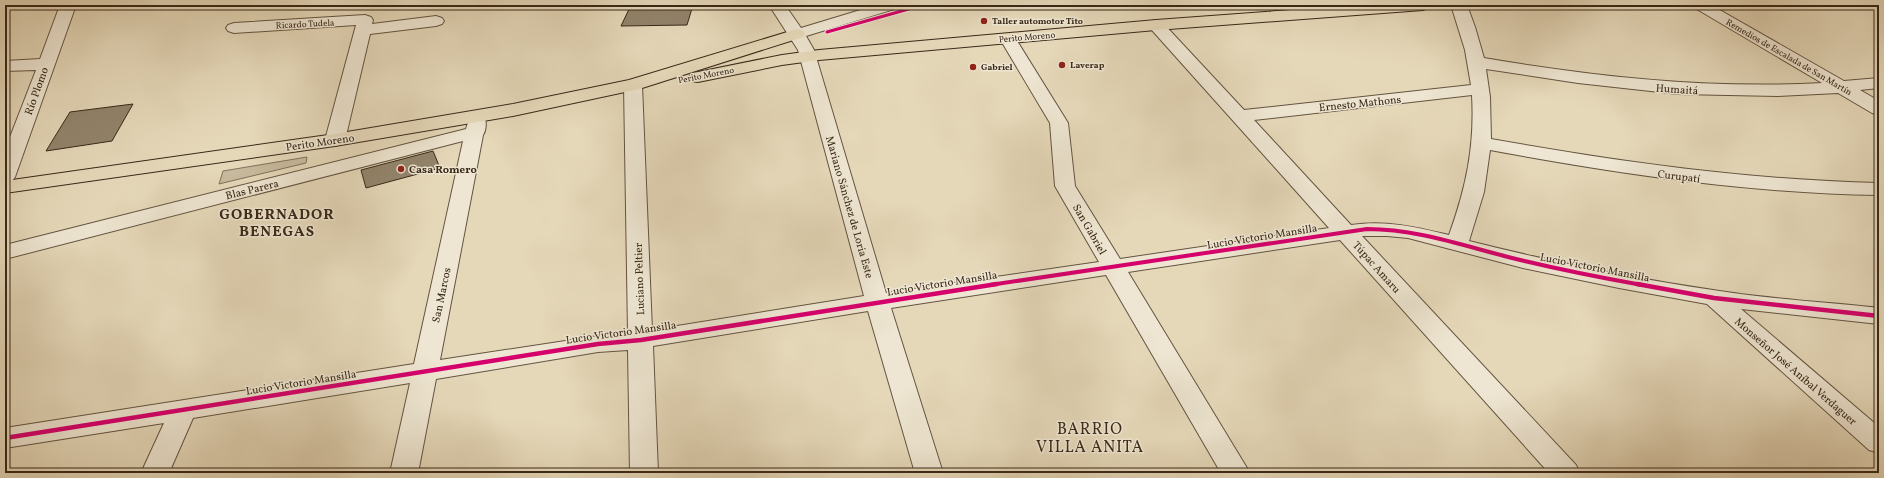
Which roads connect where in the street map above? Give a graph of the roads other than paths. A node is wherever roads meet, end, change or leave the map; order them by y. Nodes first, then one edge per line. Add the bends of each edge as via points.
1 (68, 5) edge
2 (777, 5) edge
3 (893, 5) edge
4 (1423, 5) edge
5 (1459, 5) edge
6 (1700, 5) edge
7 (436, 21) dead end
8 (1156, 25) junction
9 (234, 28) dead end
10 (363, 30) junction
11 (797, 34) junction
12 (1008, 39) junction
13 (808, 56) junction
14 (1477, 62) junction
15 (46, 64) junction
16 (5, 66) edge
17 (1879, 82) edge
18 (634, 85) junction
19 (1841, 87) junction
20 (1480, 89) junction
21 (1879, 109) edge
22 (1240, 116) junction
23 (477, 124) junction
24 (335, 140) junction
25 (1481, 143) junction
26 (5, 177) edge
27 (5, 187) edge
28 (1879, 189) edge
29 (1346, 232) junction
30 (1457, 244) junction
31 (5, 252) edge
32 (1113, 268) junction
33 (1714, 298) junction
34 (877, 302) junction
35 (1879, 316) edge
36 (641, 340) junction
37 (425, 372) junction
38 (183, 410) junction
39 (5, 438) edge
40 (1879, 443) edge
41 (155, 473) edge
42 (404, 473) edge
43 (644, 473) edge
44 (929, 473) edge
45 (1236, 473) edge
46 (1566, 473) edge

1 - 15 street, Río Plomo
2 - 11 street, Mariano Sánchez de Loria Este
3 - 11 street
4 - 8 main road, Perito Moreno
5 - 14 street
6 - 19 street, Remedios de Escalada de San Martín
7 - 10 street
8 - 12 main road, Perito Moreno
8 - 22 street, Túpac Amaru
9 - 10 street, Ricardo Tudela via 366,20
10 - 24 street
11 - 13 street, Mariano Sánchez de Loria Este
11 - 18 main road, Perito Moreno
12 - 13 main road, Perito Moreno
12 - 32 street, San Gabriel via 1059,123 1064,186
13 - 18 main road, Perito Moreno via 673,82
13 - 34 street, Mariano Sánchez de Loria Este
14 - 19 street, Humaitá via 1576,79 1692,90 1758,91
14 - 20 street
15 - 16 street
15 - 26 street, Río Plomo
17 - 19 street, Humaitá
18 - 23 main road, Perito Moreno
18 - 36 street, Luciano Peltier
19 - 21 street, Remedios de Escalada de San Martín
20 - 22 street, Ernesto Mathons
20 - 25 street
22 - 29 street, Túpac Amaru
23 - 24 main road, Perito Moreno
23 - 31 street, Blas Parera
23 - 37 street, San Marcos
24 - 27 main road, Perito Moreno
25 - 28 street, Curupatí via 1674,176 1818,188
25 - 30 street via 1474,193
29 - 30 street, Lucio Victorio Mansilla via 1387,229
29 - 32 street, Lucio Victorio Mansilla
29 - 46 street, Túpac Amaru
30 - 33 street, Lucio Victorio Mansilla via 1569,271
32 - 34 street, Lucio Victorio Mansilla
32 - 45 street, San Gabriel
33 - 35 street, Lucio Victorio Mansilla
33 - 40 street, Monseñor José Aníbal Verdaguer
34 - 36 street, Lucio Victorio Mansilla
34 - 44 street, Mariano Sánchez de Loria Este
36 - 37 street, Lucio Victorio Mansilla via 598,344
36 - 43 street, Luciano Peltier
37 - 38 street, Lucio Victorio Mansilla
37 - 42 street, San Marcos
38 - 39 street, Lucio Victorio Mansilla
38 - 41 street

